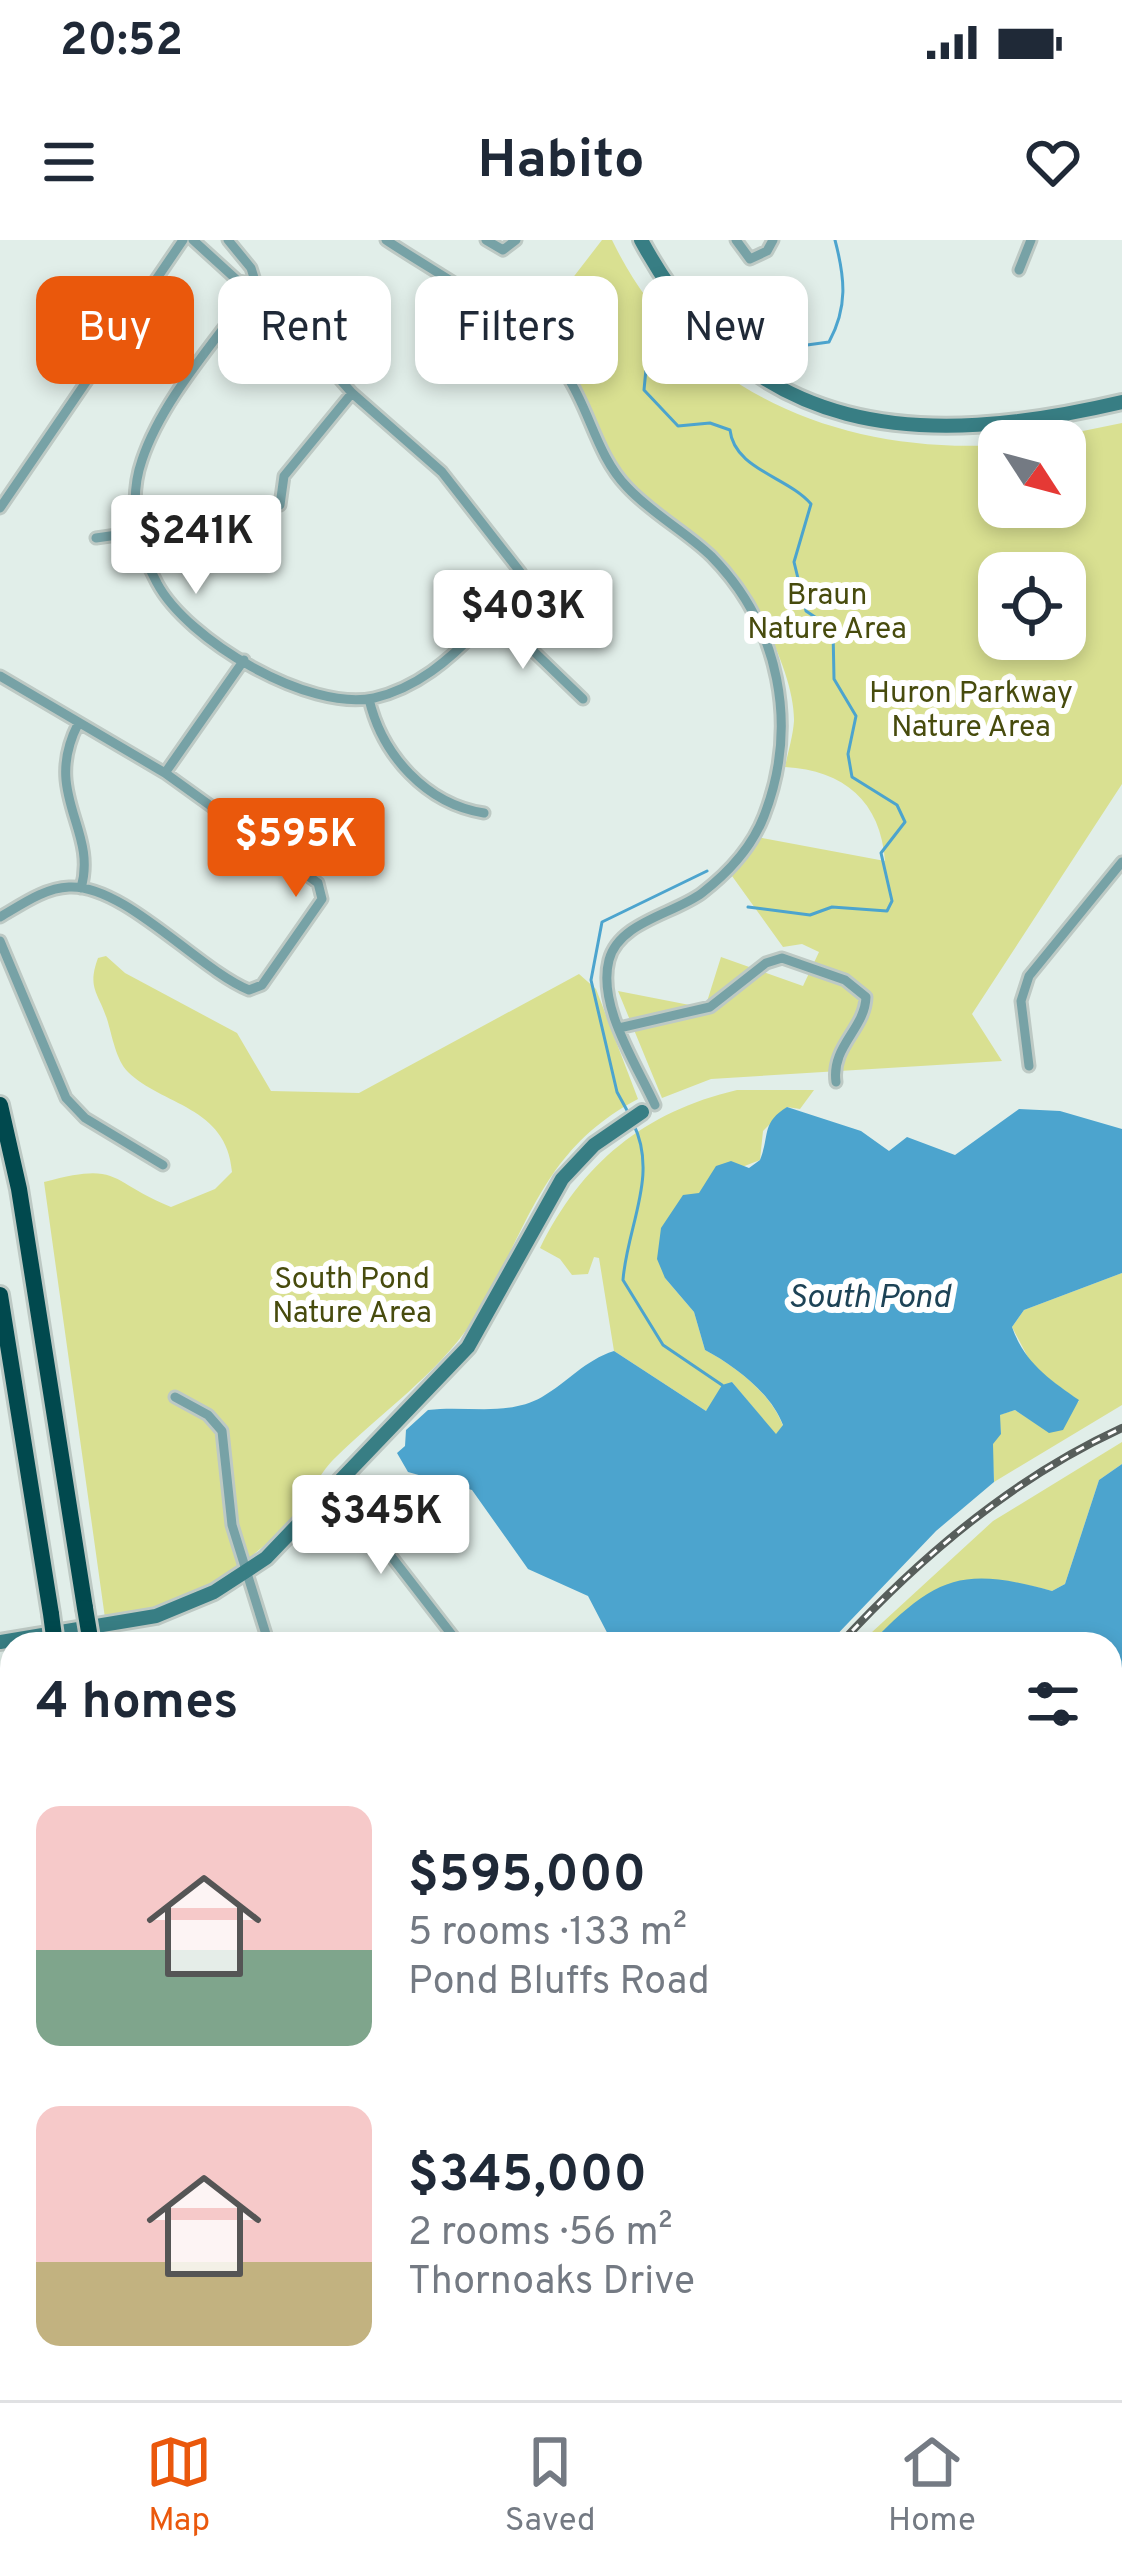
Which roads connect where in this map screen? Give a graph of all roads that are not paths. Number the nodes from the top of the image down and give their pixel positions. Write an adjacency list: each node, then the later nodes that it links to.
1 (183, 240): 20 (street)
2 (193, 240): 11 (street)
3 (386, 240): 35 (street)
4 (486, 240): 5 (street)
5 (516, 240)
6 (641, 240): 18 (main road)
7 (736, 240): 8 (street)
8 (773, 240)
9 (1031, 240): 12 (street)
10 (232, 245): 11 (street); 14 (street)
11 (222, 267): 13 (street)
12 (1019, 270)
13 (232, 276)
14 (251, 276)
15 (218, 340): 21 (street)
16 (344, 384): 17 (street)
17 (352, 393): 19 (street); 23 (street)
18 (1122, 401)
19 (280, 505)
20 (0, 508)
21 (138, 532): 22 (street); 24 (street)
22 (96, 538)
23 (495, 614): 26 (street); 27 (street)
24 (244, 660): 26 (street); 29 (street)
25 (0, 676): 28 (street)
26 (369, 699): 30 (street)
27 (583, 699)
28 (78, 724): 29 (street); 32 (street)
29 (165, 773): 32 (street)
30 (484, 813)
31 (1122, 862): 36 (street)
32 (81, 888): 33 (street)
33 (0, 917)
34 (0, 941): 40 (street)
35 (619, 1028): 37 (street); 39 (street)
36 (1029, 1066)
37 (836, 1082)
38 (0, 1106): 47 (highway, bridge)
39 (648, 1108): 43 (main road)
40 (163, 1165)
41 (0, 1295): 45 (highway, bridge)
42 (175, 1397): 44 (street)
43 (325, 1492): 44 (main road); 49 (street)
44 (248, 1571): 46 (main road); 48 (street)
45 (54, 1632)
46 (60, 1632)
47 (89, 1632)
48 (266, 1632)
49 (450, 1632)

